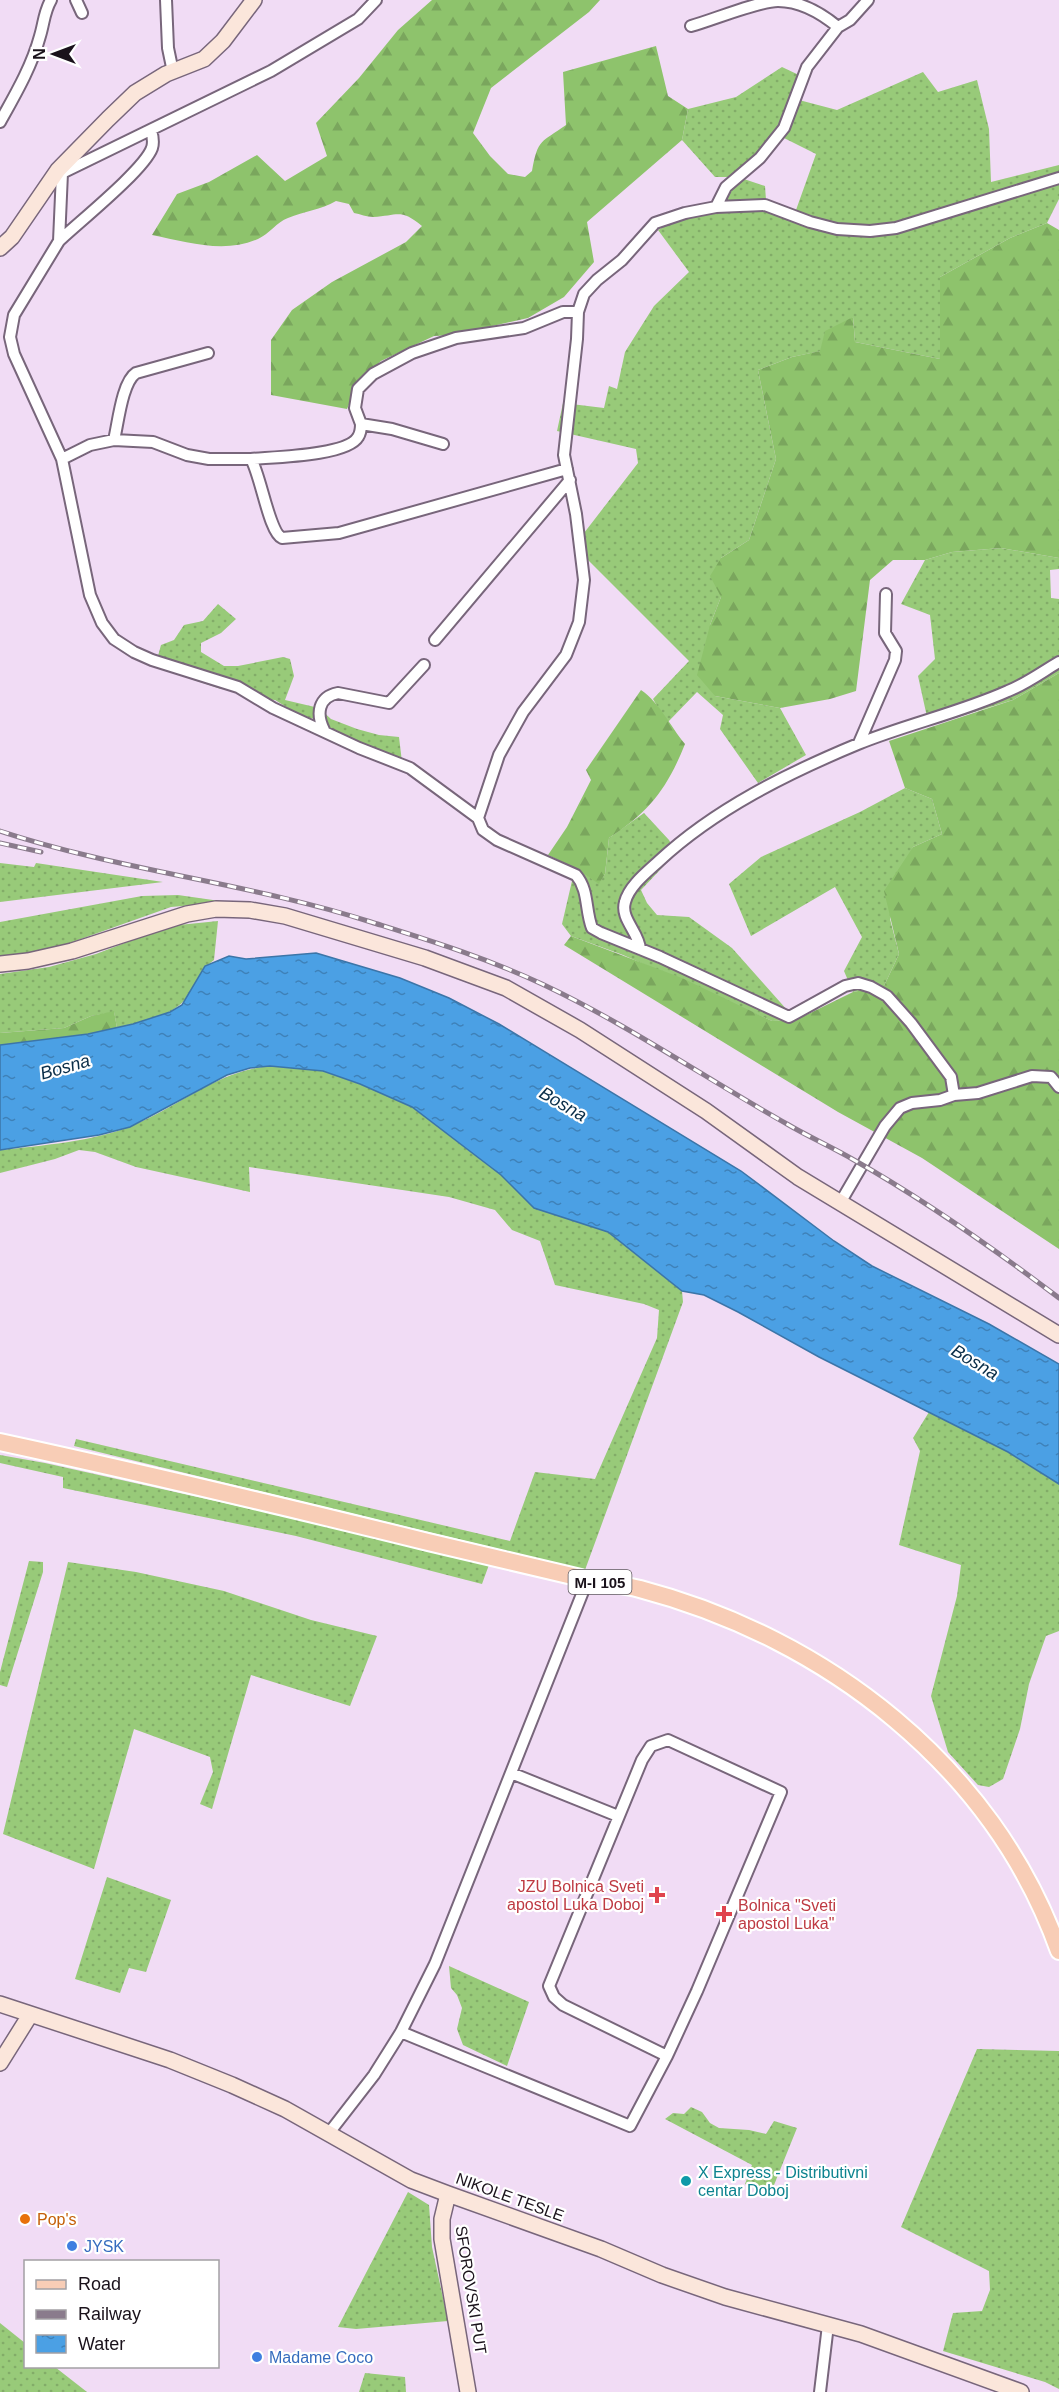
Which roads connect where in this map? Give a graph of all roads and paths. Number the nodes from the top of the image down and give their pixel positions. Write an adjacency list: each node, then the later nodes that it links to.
1 (51, 0): 11 (street)
2 (76, 0): 7 (street)
3 (166, 0): 10 (street)
4 (254, 0): 10 (street)
5 (376, 0): 12 (street)
6 (868, 0): 9 (street)
7 (82, 14)
8 (691, 26): 9 (street)
9 (838, 27): 15 (street)
10 (173, 72): 13 (street)
11 (0, 122)
12 (151, 130): 13 (street); 16 (street)
13 (60, 172): 16 (street); 17 (street)
14 (1059, 178): 15 (street)
15 (716, 207): 18 (street)
16 (59, 241): 23 (street)
17 (0, 248)
18 (578, 312): 20 (street); 25 (street)
19 (208, 353): 21 (street)
20 (362, 424): 22 (street); 24 (street)
21 (114, 440): 23 (street); 24 (street)
22 (443, 444)
23 (62, 459): 30 (street)
24 (251, 459): 25 (street)
25 (569, 475): 27 (street); 32 (street)
26 (886, 594): 31 (street)
27 (435, 640)
28 (1059, 662): 31 (street)
29 (424, 664): 30 (street)
30 (324, 730): 32 (street)
31 (859, 743): 33 (street)
32 (478, 818): 33 (street)
33 (640, 948): 36 (street)
34 (0, 964): 37 (street)
35 (1059, 1087): 36 (street)
36 (954, 1095): 37 (street)
37 (840, 1203): 38 (street)
38 (1059, 1335)
39 (0, 1442): 40 (main road, M-I 105)
40 (588, 1580): 41 (street); 43 (main road, M-I 105)
41 (511, 1773): 42 (street); 46 (street)
42 (618, 1816): 47 (street); 47 (street)
43 (1059, 1951)
44 (0, 2004): 45 (street, NIKOLE TESLE)
45 (30, 2014): 48 (street); 49 (street, NIKOLE TESLE)
46 (401, 2032): 47 (street); 49 (street)
47 (667, 2056)
48 (0, 2062)
49 (329, 2133): 50 (street, NIKOLE TESLE)
50 (448, 2194): 51 (street, NIKOLE TESLE); 52 (street, SFOROVSKI PUT)
51 (828, 2325): 53 (street); 54 (street, NIKOLE TESLE)
52 (468, 2392)
53 (820, 2392)
54 (1021, 2392)

